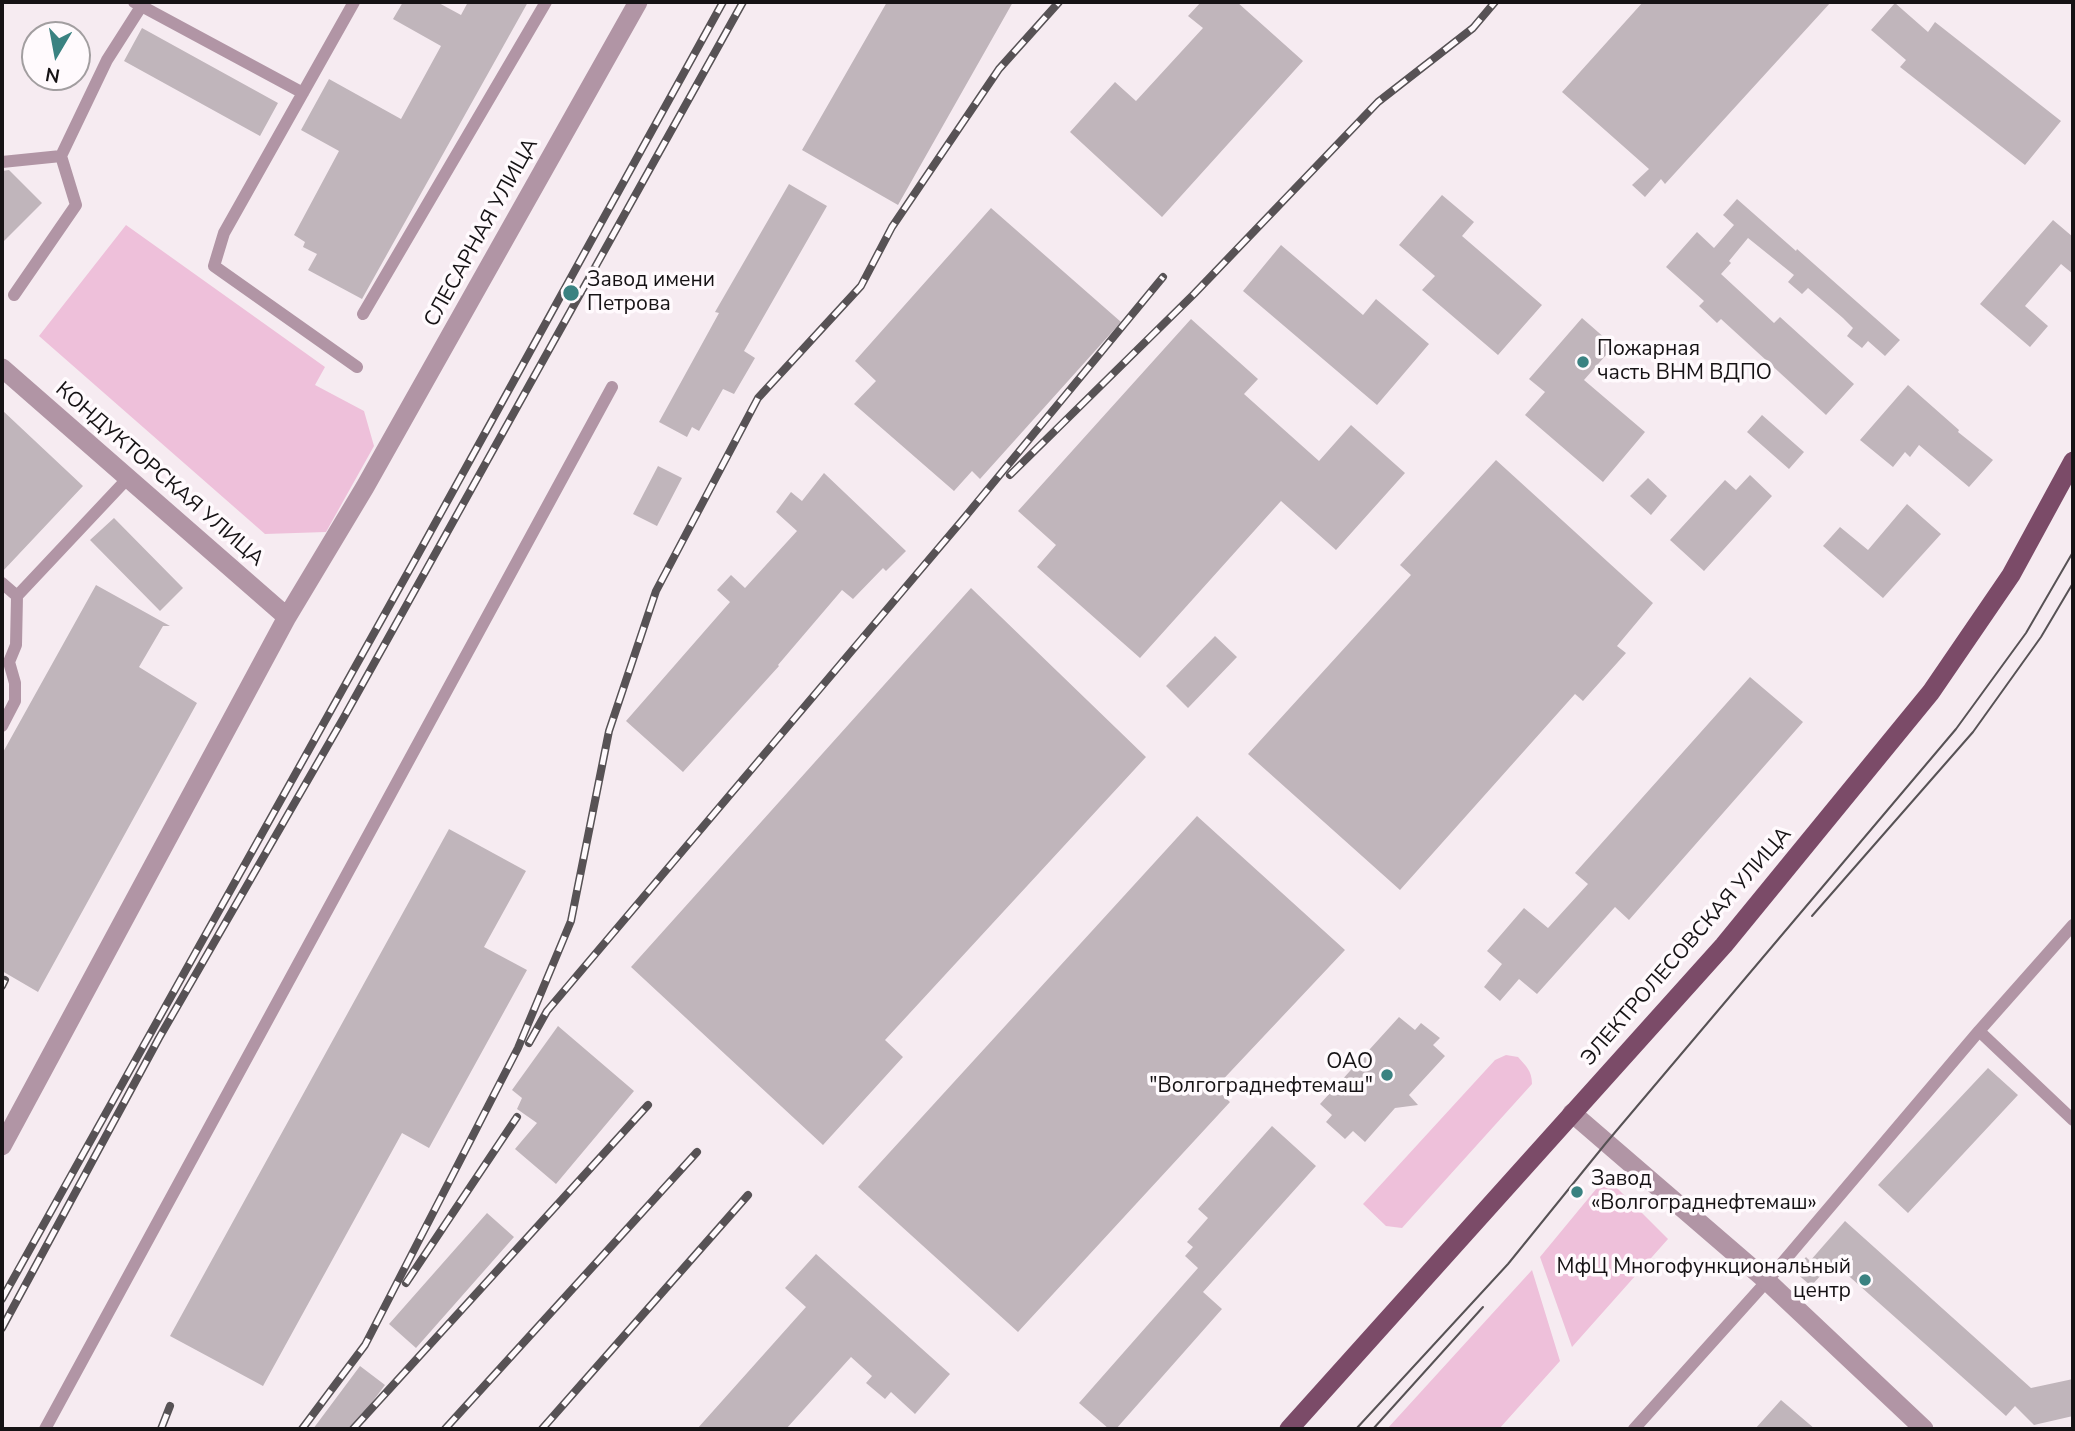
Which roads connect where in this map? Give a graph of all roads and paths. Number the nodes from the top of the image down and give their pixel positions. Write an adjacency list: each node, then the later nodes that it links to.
1 (354, 2): 5 (lane)
2 (546, 2): 9 (lane)
3 (638, 2): 17 (street, СЛЕСАРНАЯ УЛИЦА)
4 (140, 3): 5 (lane); 6 (lane)
5 (303, 93): 10 (lane)
6 (61, 156): 7 (lane); 8 (lane)
7 (2, 162)
8 (14, 295)
9 (363, 314)
10 (357, 367)
11 (2, 368): 14 (street, КОНДУКТОРСКАЯ УЛИЦА)
12 (612, 387): 25 (lane)
13 (2073, 461): 21 (main road, ЭЛЕКТРОЛЕСОВСКАЯ УЛИЦА)
14 (128, 478): 16 (lane); 17 (street, КОНДУКТОРСКАЯ УЛИЦА)
15 (2, 583): 16 (lane)
16 (18, 596): 18 (lane)
17 (287, 617): 23 (street, СЛЕСАРНАЯ УЛИЦА)
18 (2, 726)
19 (2073, 925): 20 (lane)
20 (1979, 1031): 22 (lane); 24 (lane)
21 (1572, 1114): 24 (street); 26 (main road, ЭЛЕКТРОЛЕСОВСКАЯ УЛИЦА)
22 (2073, 1120)
23 (2, 1146)
24 (1767, 1280): 27 (lane); 28 (street)
25 (45, 1429)
26 (1289, 1429)
27 (1634, 1429)
28 (1924, 1429)

